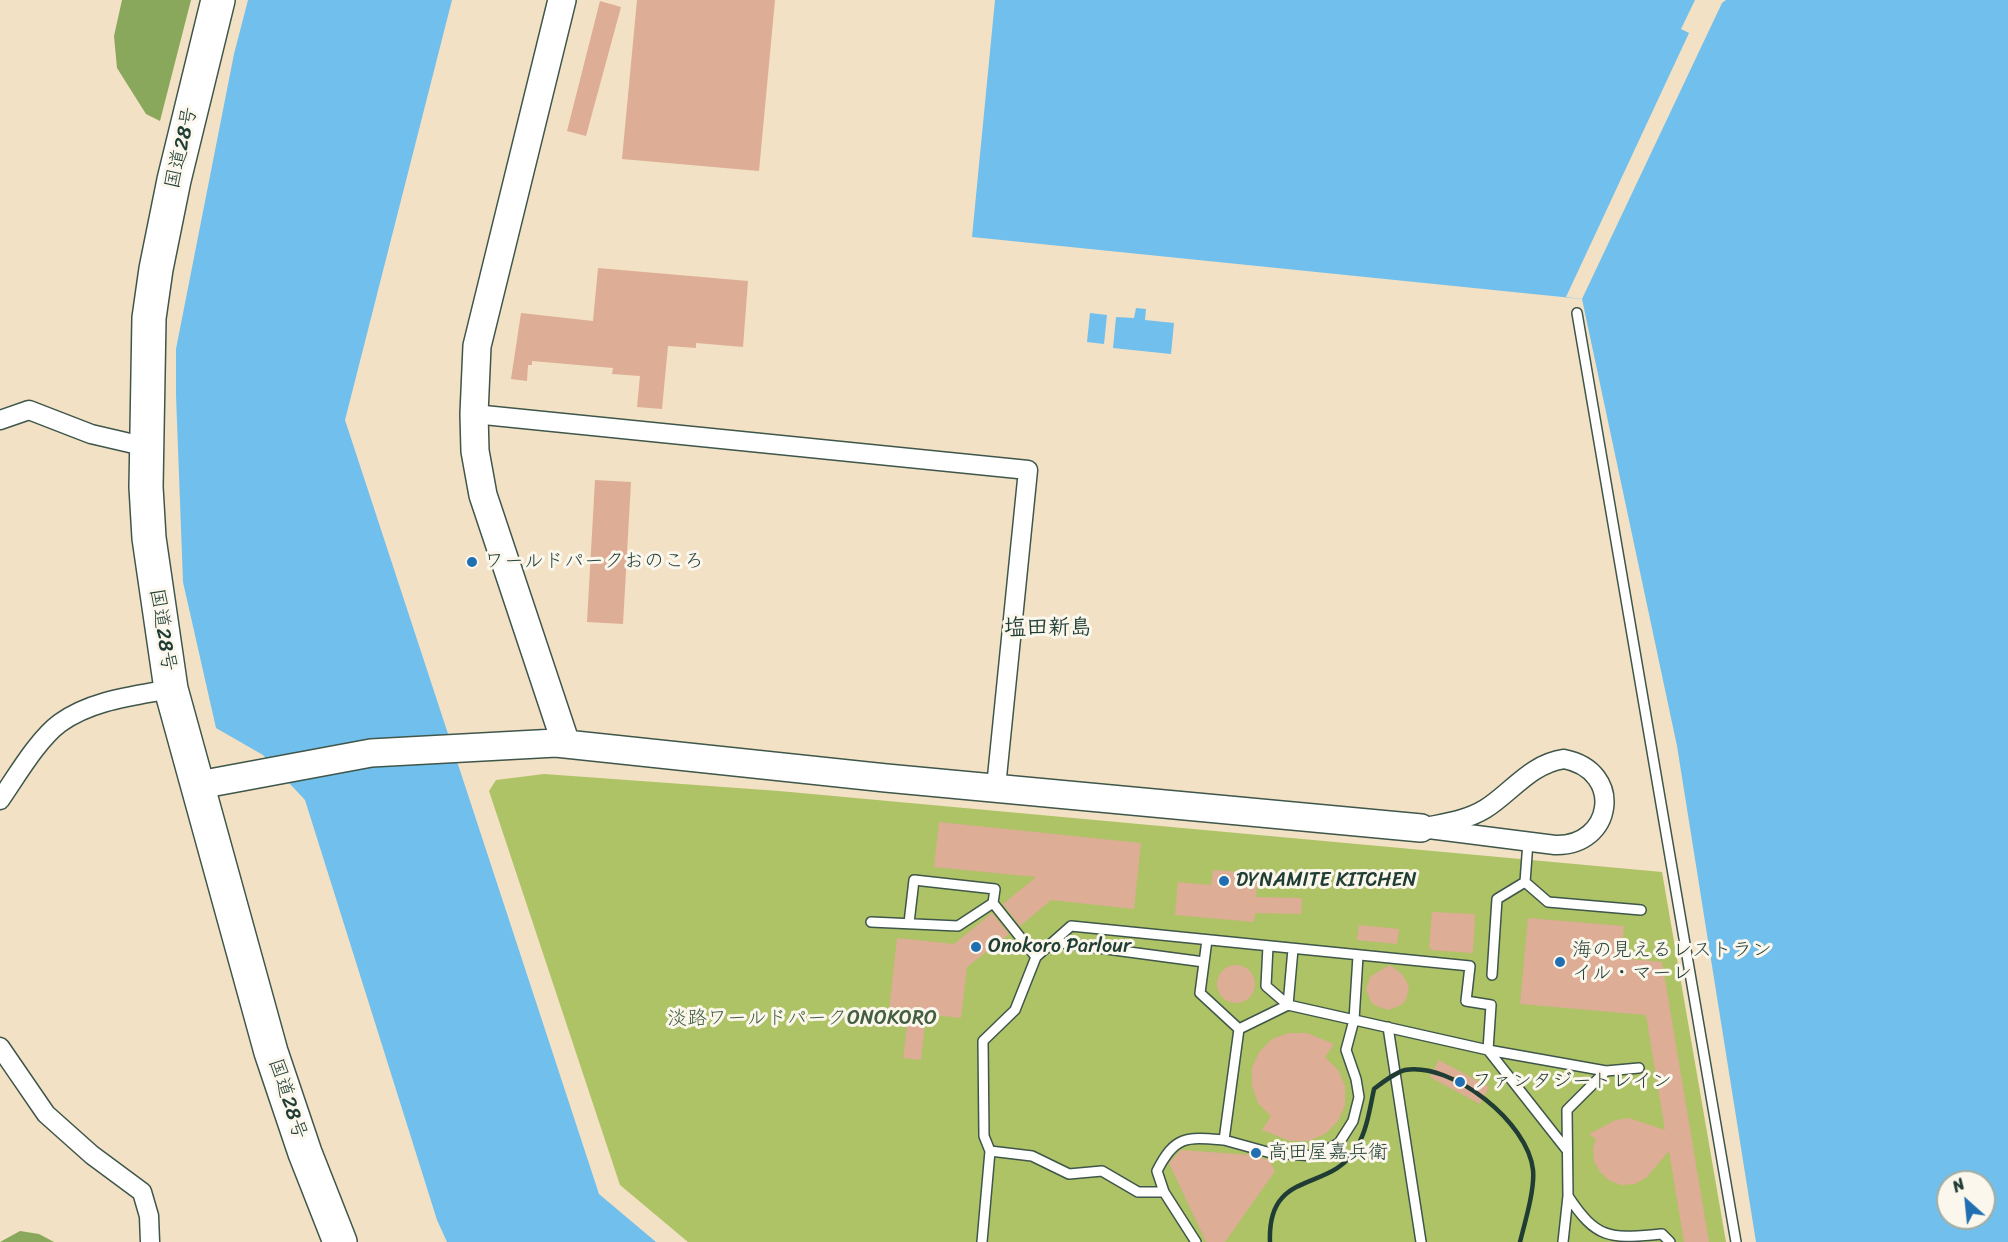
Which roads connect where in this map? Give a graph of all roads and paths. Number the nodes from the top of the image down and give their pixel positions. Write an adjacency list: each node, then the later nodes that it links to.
1 (218, 0): 6 (highway, 国道28号)
2 (562, 0): 4 (street)
3 (1577, 313): 47 (lane)
4 (474, 414): 8 (street); 10 (street)
5 (0, 420): 6 (street)
6 (147, 447): 7 (highway, 国道28号)
7 (171, 689): 9 (highway, 国道28号); 11 (street)
8 (566, 744): 9 (street); 10 (street)
9 (199, 785): 41 (highway, 国道28号)
10 (996, 787): 12 (street)
11 (0, 800)
12 (1421, 828): 13 (street); 13 (street)
13 (1527, 842): 14 (lane)
14 (1525, 882): 16 (lane); 26 (lane)
15 (993, 903): 18 (lane); 18 (lane); 24 (lane)
16 (1641, 910)
17 (871, 922): 18 (lane)
18 (909, 923)
19 (1207, 940): 20 (lane); 21 (lane); 25 (lane)
20 (1054, 942): 24 (lane); 25 (lane)
21 (1268, 946): 22 (lane); 27 (lane)
22 (1293, 949): 23 (lane); 27 (lane)
23 (1358, 956): 28 (lane); 32 (lane)
24 (1036, 957): 37 (lane)
25 (1204, 962): 30 (lane)
26 (1492, 975)
27 (1288, 1005): 28 (lane); 30 (lane)
28 (1354, 1020): 29 (lane); 35 (lane)
29 (1388, 1027): 32 (lane); 44 (lane)
30 (1239, 1029): 35 (lane)
31 (0, 1047): 40 (street)
32 (1488, 1050): 34 (lane); 36 (lane)
33 (1639, 1068): 34 (lane)
34 (1606, 1071): 36 (lane)
35 (1224, 1140): 38 (lane)
36 (1566, 1149): 39 (lane)
37 (990, 1151): 38 (lane); 42 (lane)
38 (1164, 1192): 43 (lane)
39 (1569, 1196): 45 (lane); 46 (lane)
40 (150, 1242)
41 (340, 1242)
42 (982, 1242)
43 (1196, 1242)
44 (1421, 1242)
45 (1563, 1242)
46 (1670, 1242)
47 (1736, 1242)

